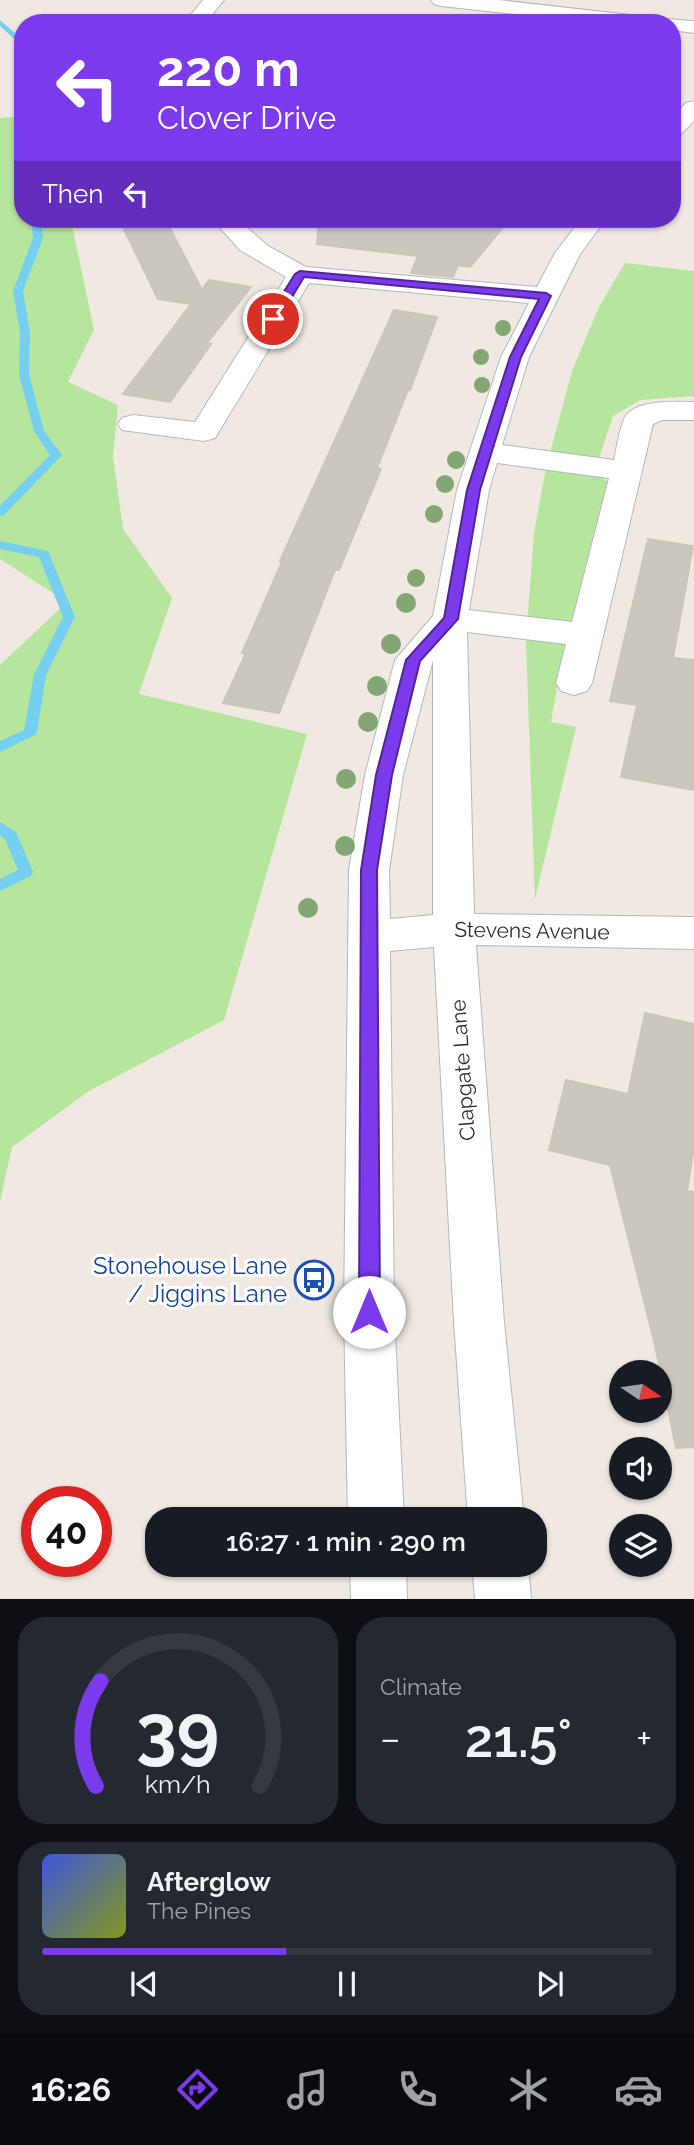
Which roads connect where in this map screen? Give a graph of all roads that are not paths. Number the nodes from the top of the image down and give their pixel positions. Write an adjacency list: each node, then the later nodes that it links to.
1 (214, 0): 3 (street)
2 (442, 0): 4 (street)
3 (202, 14)
4 (573, 14)
5 (694, 108): 6 (street)
6 (681, 121)
7 (231, 228): 9 (street)
8 (587, 228): 10 (street, Clapgate Lane)
9 (300, 274): 10 (street); 12 (street)
10 (546, 296): 13 (street, Clapgate Lane)
11 (694, 411): 14 (street)
12 (133, 425)
13 (485, 453): 14 (street); 15 (street, Clapgate Lane)
14 (626, 471): 16 (street)
15 (450, 619): 16 (street); 18 (street, Clapgate Lane); 20 (street)
16 (586, 635): 17 (street)
17 (574, 683)
18 (454, 929): 19 (street, Stevens Avenue); 20 (street, Stevens Avenue); 22 (street, Clapgate Lane)
19 (694, 933)
20 (370, 937): 21 (street)
21 (374, 1507)
22 (495, 1507)
23 (501, 1577): 24 (street)
24 (503, 1599)

